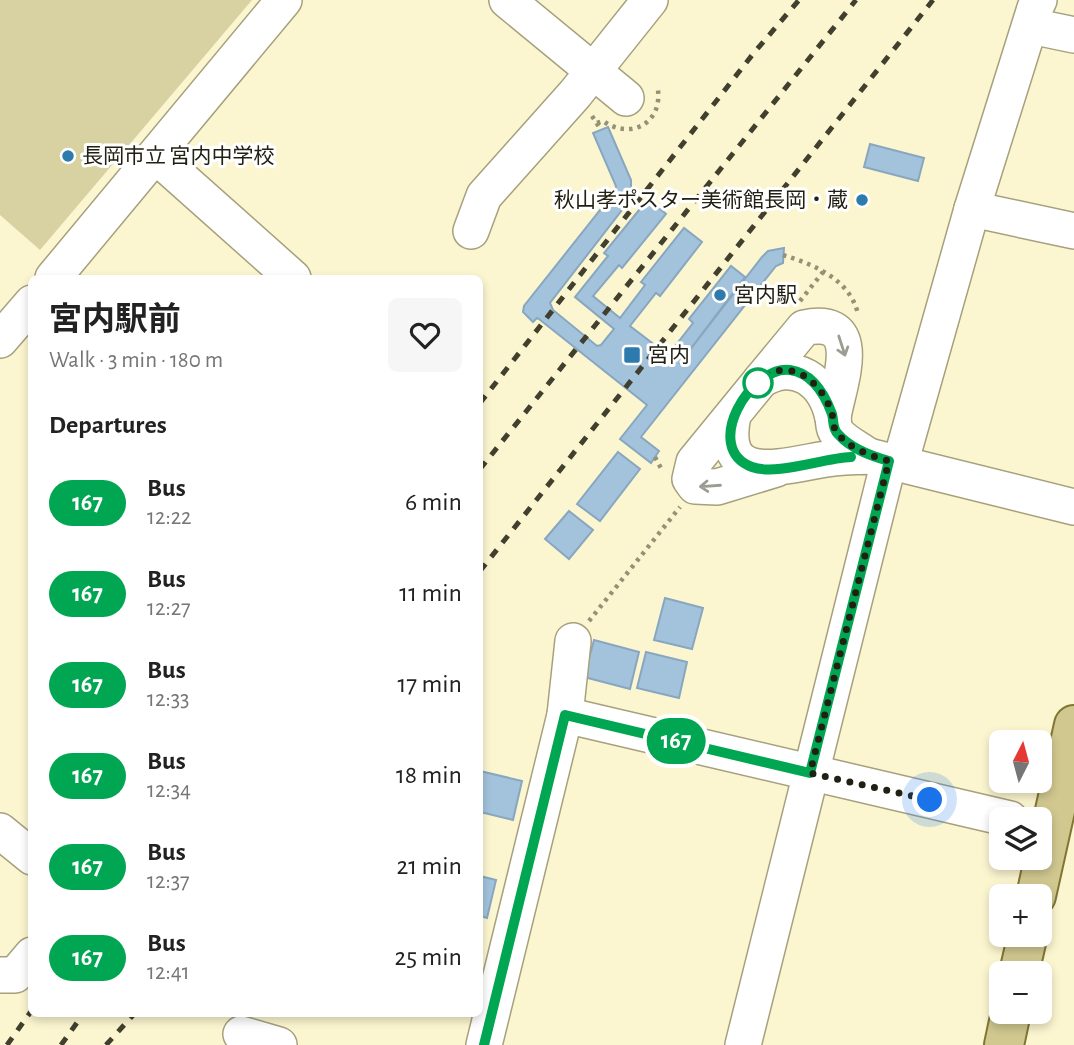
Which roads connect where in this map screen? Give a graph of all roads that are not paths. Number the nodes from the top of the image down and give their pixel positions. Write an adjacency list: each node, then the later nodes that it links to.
1 (284, 0): 8 (street)
2 (507, 0): 6 (street)
3 (650, 0): 6 (street)
4 (1035, 13): 5 (street); 9 (street)
5 (1074, 35)
6 (593, 69): 7 (street); 10 (street)
7 (626, 98)
8 (156, 156): 12 (street); 13 (street)
9 (972, 209): 11 (street); 19 (street)
10 (471, 231)
11 (1074, 231)
12 (55, 275)
13 (290, 275)
14 (28, 308): 15 (street)
15 (0, 340)
16 (761, 380): 17 (street); 18 (street); 18 (street, one-way to 18)
17 (733, 415): 20 (street); 20 (street, one-way to 17)
18 (833, 417): 19 (street)
19 (886, 460): 20 (street); 21 (street); 25 (street)
20 (776, 469)
21 (1074, 507)
22 (573, 641): 23 (street)
23 (565, 715): 25 (street); 36 (street)
24 (1074, 725): 27 (main road)
25 (810, 773): 26 (street); 37 (street)
26 (989, 814)
27 (1055, 828): 30 (main road)
28 (0, 831): 29 (street)
29 (28, 854)
30 (1039, 884)
31 (28, 960): 32 (street)
32 (0, 975)
33 (1008, 1024): 38 (main road)
34 (241, 1034): 35 (street)
35 (279, 1045)
36 (484, 1045)
37 (743, 1045)
38 (1004, 1045)

